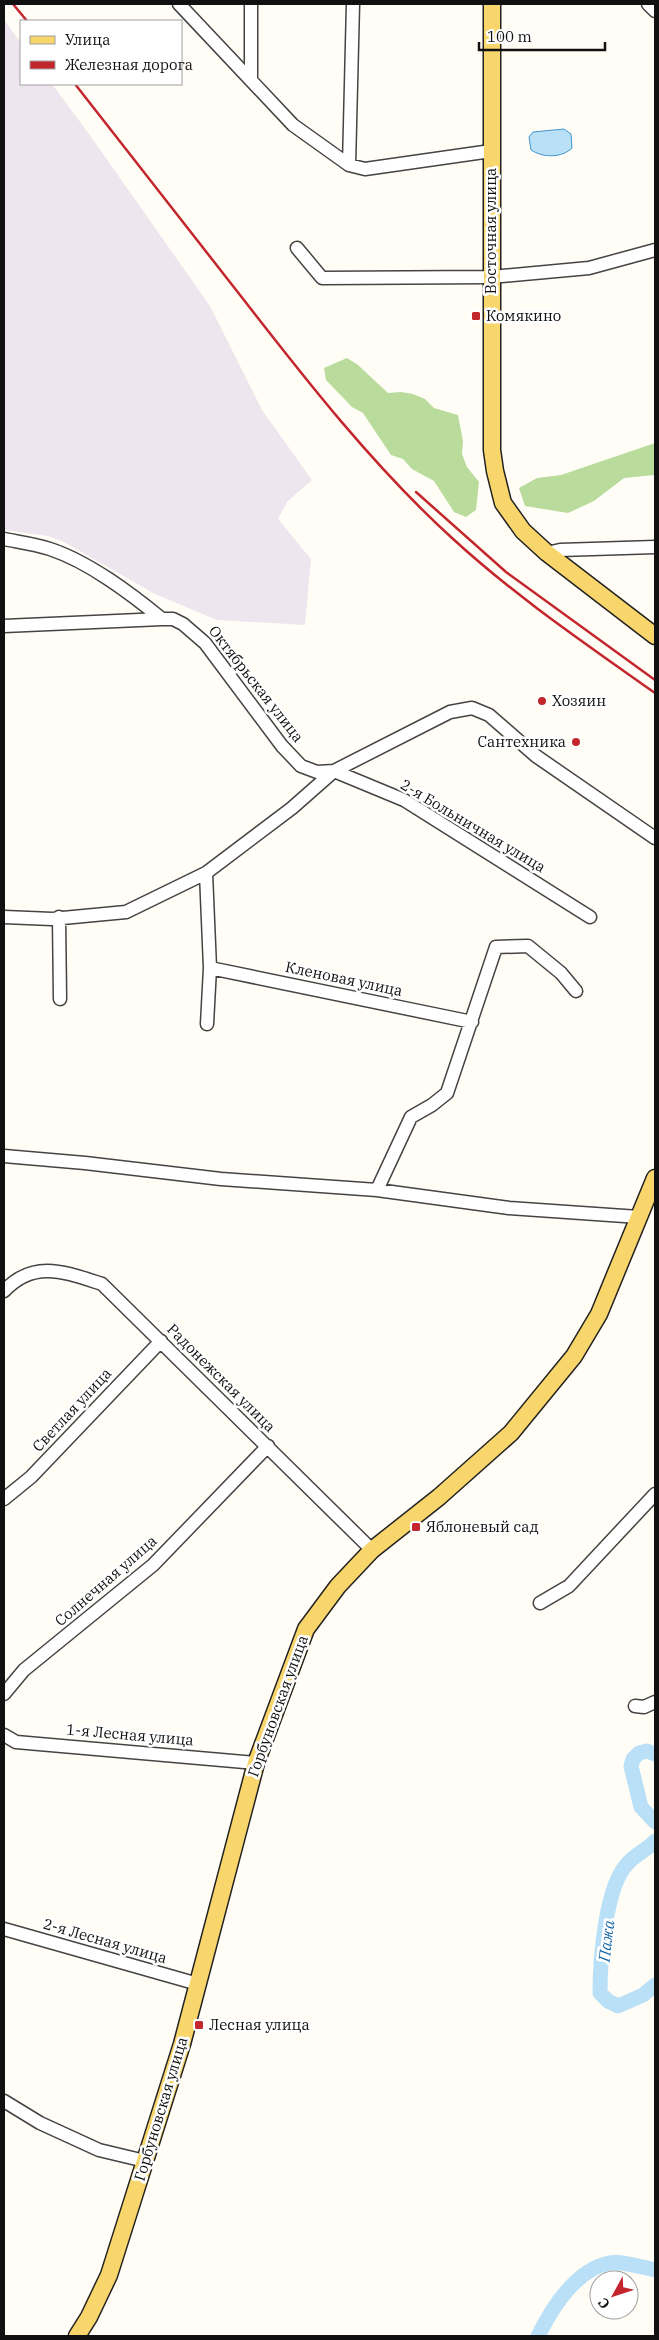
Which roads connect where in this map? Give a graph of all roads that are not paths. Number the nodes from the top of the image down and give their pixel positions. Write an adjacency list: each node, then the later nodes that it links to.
1 (179, 4): 7 (street)
2 (251, 4): 7 (street)
3 (353, 4): 9 (street)
4 (492, 4): 8 (main road, Восточная улица)
5 (648, 4): 6 (street)
6 (655, 11)
7 (251, 80): 9 (street)
8 (491, 151): 9 (street); 12 (main road, Восточная улица)
9 (349, 165)
10 (297, 248): 12 (street)
11 (655, 250): 12 (street)
12 (491, 277): 15 (main road, Восточная улица)
13 (4, 539): 16 (street)
14 (655, 547): 15 (street)
15 (547, 554): 18 (main road)
16 (162, 619): 17 (street, Октябрьская улица); 19 (street, Октябрьская улица)
17 (4, 626)
18 (655, 636)
19 (334, 771): 20 (street); 21 (street); 23 (street, 2-я Больничная улица)
20 (655, 838)
21 (206, 873): 24 (street); 25 (street)
22 (4, 917): 24 (street)
23 (590, 917)
24 (59, 918): 27 (street)
25 (210, 968): 28 (street, Кленовая улица); 29 (street)
26 (576, 991): 28 (street)
27 (60, 999)
28 (472, 1022): 32 (street)
29 (207, 1024)
30 (4, 1156): 32 (street)
31 (655, 1178): 33 (main road, Горбуновская улица)
32 (377, 1190): 33 (street)
33 (639, 1217): 39 (main road, Горбуновская улица)
34 (4, 1291): 35 (street, Радонежская улица)
35 (161, 1341): 36 (street, Радонежская улица); 38 (street, Светлая улица)
36 (268, 1446): 39 (street, Радонежская улица); 41 (street, Солнечная улица)
37 (655, 1494): 40 (street)
38 (4, 1500)
39 (372, 1550): 45 (main road, Горбуновская улица)
40 (540, 1603)
41 (4, 1694)
42 (655, 1702): 43 (street)
43 (635, 1706)
44 (4, 1735): 45 (street, 1-я Лесная улица)
45 (256, 1763): 47 (main road, Горбуновская улица)
46 (4, 1929): 47 (street, 2-я Лесная улица)
47 (198, 1984): 49 (main road, Горбуновская улица)
48 (4, 2101): 49 (street)
49 (145, 2161): 50 (main road, Горбуновская улица)
50 (77, 2336)

